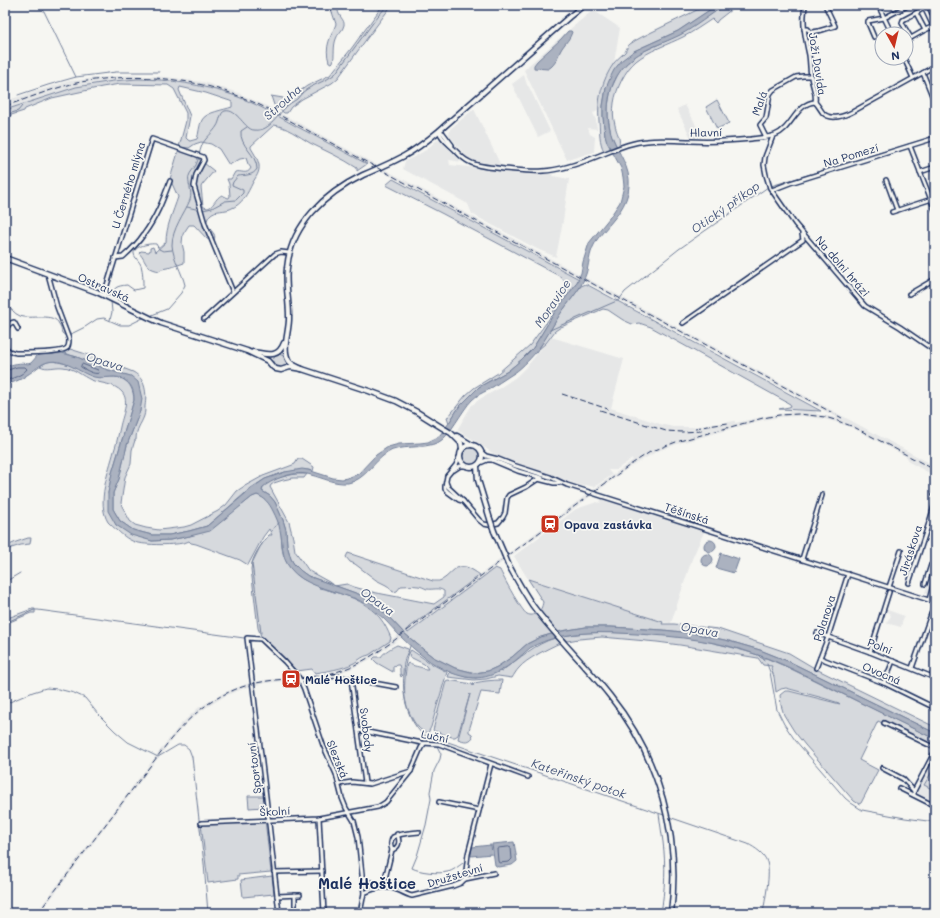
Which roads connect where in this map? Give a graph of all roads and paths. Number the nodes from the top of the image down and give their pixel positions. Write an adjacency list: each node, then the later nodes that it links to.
1 (584, 5): 22 (main road)
2 (805, 5): 11 (street, Joži Davida)
3 (825, 5): 11 (street, Joži Davida)
4 (878, 5): 8 (street)
5 (909, 5): 8 (street)
6 (923, 6): 7 (street); 10 (street)
7 (916, 13): 12 (street); 12 (street)
8 (884, 18): 9 (street); 14 (street)
9 (888, 26)
10 (932, 27): 12 (street); 13 (street)
11 (804, 29): 18 (street, Joži Davida)
12 (925, 30)
13 (935, 32)
14 (874, 37)
15 (908, 66): 19 (street)
16 (935, 66): 17 (street)
17 (923, 72): 19 (street); 21 (street)
18 (811, 76): 20 (street, Joži Davida); 24 (street, Malá)
19 (914, 78): 20 (street)
20 (815, 102): 23 (street, Hlavní)
21 (935, 103)
22 (441, 134): 24 (street, Hlavní); 38 (main road)
23 (773, 136): 24 (street, Hlavní); 31 (street)
24 (766, 137)
25 (935, 138): 26 (street, Na Pomezí)
26 (910, 146): 28 (street); 31 (street, Na Pomezí)
27 (935, 167): 28 (street)
28 (920, 172): 33 (street)
29 (886, 180): 34 (street)
30 (170, 181): 40 (street)
31 (770, 188): 37 (street, Na dolni hrázi)
32 (935, 198): 33 (street)
33 (931, 200): 34 (street); 35 (street)
34 (897, 210): 36 (street)
35 (935, 210)
36 (892, 212)
37 (801, 232): 48 (street); 52 (street, Na dolni hrázi)
38 (289, 254): 44 (street); 50 (main road)
39 (5, 258): 41 (main road, Ostravská)
40 (115, 258): 44 (street, U Černého mlýna); 46 (street, U Černého mlýna)
41 (48, 274): 46 (main road, Ostravská); 49 (street)
42 (934, 279): 43 (street); 45 (street)
43 (935, 283)
44 (233, 292): 47 (street)
45 (909, 294)
46 (104, 295): 53 (main road, Ostravská)
47 (204, 319)
48 (683, 323)
49 (18, 329)
50 (288, 333): 55 (main road); 56 (main road)
51 (935, 343): 52 (street)
52 (930, 347): 54 (street, Na dolni hrázi)
53 (247, 351): 55 (main road); 57 (main road)
54 (935, 351)
55 (276, 353): 56 (main road); 57 (main road)
56 (288, 358): 58 (main road); 59 (main road)
57 (271, 364): 58 (main road)
58 (285, 368): 59 (main road)
59 (302, 369): 60 (main road, Těšínská)
60 (451, 433): 61 (main road, Těšínská); 62 (main road)
61 (472, 445): 62 (main road); 63 (main road, Těšínská)
62 (462, 449): 64 (main road)
63 (482, 453): 66 (main road); 69 (street, Těšínská)
64 (459, 456): 67 (main road); 68 (street)
65 (500, 464): 66 (street, Těšínská); 69 (street, Těšínská); 72 (street)
66 (478, 465): 67 (main road, Těšínská); 70 (main road)
67 (467, 467): 68 (street); 70 (main road)
68 (452, 470): 72 (street)
69 (534, 474): 71 (street, Těšínská); 72 (street); 73 (street, Těšínská)
70 (478, 480): 143 (main road, bridge)
71 (559, 483): 72 (street); 73 (street, Těšínská)
72 (530, 484)
73 (567, 485): 79 (street, Těšínská)
74 (822, 495): 79 (street)
75 (935, 503): 76 (street, Jiráskova)
76 (929, 523): 77 (street, Jiráskova); 83 (street, Jiráskova)
77 (935, 525)
78 (901, 551): 85 (street)
79 (802, 559): 81 (street, Těšínská)
80 (935, 563): 84 (street)
81 (848, 574): 85 (street, Těšínská); 91 (street, Polanova)
82 (935, 578): 87 (street)
83 (909, 583)
84 (925, 584)
85 (889, 587): 87 (street, Těšínská)
86 (888, 592): 93 (street)
87 (929, 600): 88 (street, Těšínská)
88 (935, 602)
89 (934, 606): 97 (street)
90 (817, 633): 91 (street, Polní)
91 (828, 636): 93 (street, Polní); 94 (street, Polanova)
92 (248, 638): 100 (street, Slezská); 123 (street, Sportovní)
93 (870, 652): 95 (street, Polní)
94 (820, 658): 96 (street, Polanova); 101 (street, Ovocná)
95 (893, 661): 97 (street, Polní); 101 (street)
96 (816, 668)
97 (912, 668): 98 (street, Polní)
98 (935, 678)
99 (352, 679): 100 (street); 102 (street); 105 (street, Svobody)
100 (300, 681): 114 (street, Slezská)
101 (884, 683): 103 (street, Ovocná)
102 (396, 687)
103 (935, 708)
104 (884, 723): 107 (street)
105 (358, 730): 106 (street, Luční); 113 (street, Svobody)
106 (424, 744): 109 (street, Luční); 111 (street, Školní)
107 (935, 748)
108 (935, 751): 116 (street)
109 (491, 764): 112 (street, Luční); 120 (street)
110 (882, 768): 116 (street)
111 (411, 771): 113 (street); 121 (street, Školní)
112 (528, 777)
113 (365, 783): 114 (street)
114 (339, 784): 121 (street, Slezská)
115 (899, 788): 117 (street)
116 (914, 791): 117 (street)
117 (914, 795): 119 (street)
118 (438, 802): 120 (street)
119 (935, 806)
120 (479, 810): 131 (street)
121 (349, 813): 122 (street, Školní); 132 (street, Slezská)
122 (319, 818): 123 (street, Školní); 128 (street)
123 (269, 820): 124 (street, Školní); 129 (street, Sportovní)
124 (201, 823)
125 (419, 832): 126 (street)
126 (398, 834): 127 (street); 127 (street)
127 (392, 850): 133 (street)
128 (322, 871): 129 (street); 141 (street)
129 (274, 872): 138 (street, Sportovní)
130 (494, 873): 131 (street, Družstevní)
131 (465, 879): 133 (street, Družstevní)
132 (364, 882): 134 (street); 135 (street, Slezská)
133 (383, 887): 134 (street, Družstevní)
134 (376, 888): 135 (street, Družstevní)
135 (364, 893): 142 (street, Slezská)
136 (295, 895): 137 (street); 138 (street); 139 (street)
137 (300, 895)
138 (277, 896): 140 (street, Sportovní)
139 (295, 905)
140 (279, 913)
141 (324, 913)
142 (361, 913)
143 (671, 913)

